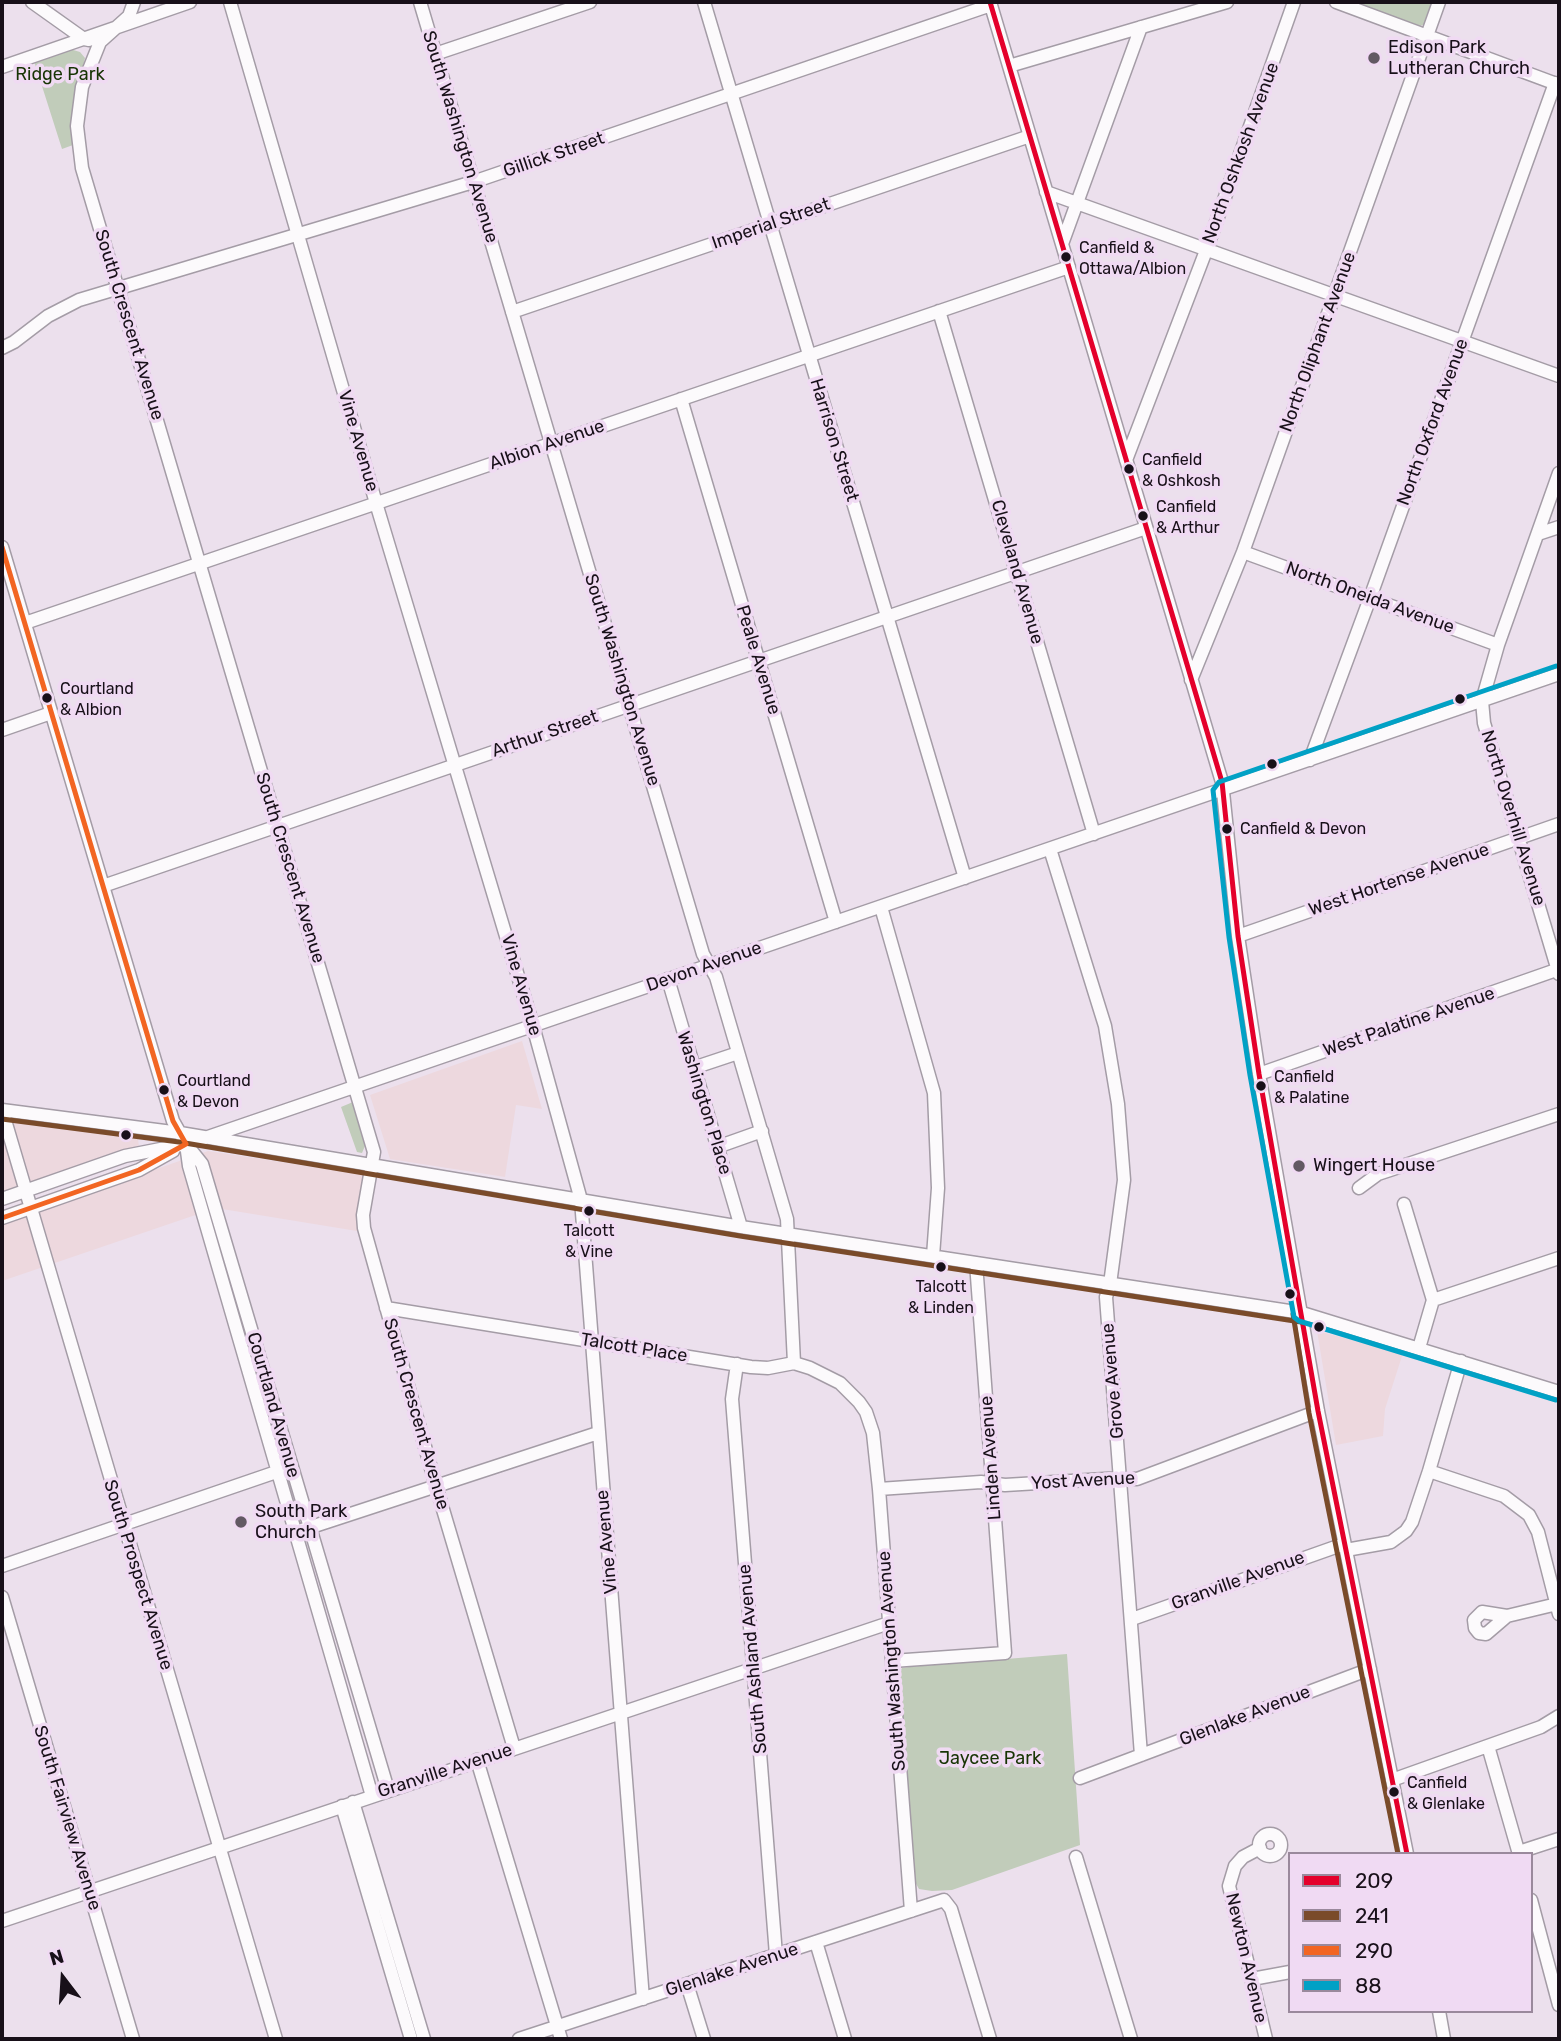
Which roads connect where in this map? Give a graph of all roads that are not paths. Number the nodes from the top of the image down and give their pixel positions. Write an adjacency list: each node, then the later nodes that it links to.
1 (32, 2): 16 (street)
2 (134, 2): 13 (street, South Crescent Avenue)
3 (190, 2): 13 (street)
4 (230, 2): 28 (street, Vine Avenue)
5 (420, 2): 18 (street, South Washington Avenue)
6 (590, 2): 18 (street)
7 (704, 2): 22 (street, Harrison Street)
8 (1227, 2): 14 (street)
9 (1294, 2): 30 (street, North Oshkosh Avenue)
10 (1336, 2): 15 (street)
11 (1439, 2): 15 (street, North Oliphant Avenue)
12 (990, 4): 19 (street); 22 (street, Gillick Street)
13 (121, 25): 16 (street); 17 (street, South Crescent Avenue)
14 (1141, 27): 19 (street); 26 (street)
15 (1426, 36): 21 (street); 33 (street, North Oliphant Avenue)
16 (84, 39): 17 (street); 20 (street)
17 (100, 42): 32 (street, South Crescent Avenue)
18 (435, 54): 24 (street, South Washington Avenue)
19 (1009, 66): 23 (street)
20 (2, 67)
21 (1557, 84): 36 (street, North Oxford Avenue)
22 (731, 94): 24 (street, Gillick Street); 27 (street, Harrison Street)
23 (1030, 136): 25 (street); 27 (street, Imperial Street)
24 (473, 182): 28 (street, Gillick Street); 35 (street, South Washington Avenue)
25 (1046, 192): 26 (street); 29 (street)
26 (1078, 201): 29 (street); 30 (street)
27 (770, 224): 35 (street, Imperial Street); 38 (street, Harrison Street)
28 (298, 234): 32 (street, Gillick Street); 44 (street, Vine Avenue)
29 (1062, 244): 31 (street)
30 (1207, 248): 33 (street); 42 (street, North Oshkosh Avenue)
31 (1069, 267): 34 (street, Albion Avenue); 42 (street)
32 (118, 288): 37 (street, Gillick Street); 50 (street, South Crescent Avenue)
33 (1335, 294): 36 (street); 49 (street, North Oliphant Avenue)
34 (939, 311): 38 (street, Albion Avenue); 51 (street, Cleveland Avenue)
35 (512, 312): 41 (street, South Washington Avenue)
36 (1462, 341): 39 (street); 52 (street, North Oxford Avenue)
37 (2, 348)
38 (809, 355): 40 (street, Albion Avenue); 53 (street, Harrison Street)
39 (1559, 376)
40 (681, 399): 41 (street, Albion Avenue); 56 (street, Peale Avenue)
41 (551, 443): 44 (street, Albion Avenue); 60 (street, South Washington Avenue)
42 (1126, 460): 46 (street)
43 (1559, 473): 47 (street)
44 (376, 503): 50 (street, Albion Avenue); 64 (street, Vine Avenue)
45 (1559, 527): 47 (street)
46 (1146, 528): 51 (street, Arthur Street); 58 (street)
47 (1538, 534): 55 (street)
48 (2, 547): 54 (street, Courtland Avenue)
49 (1243, 552): 52 (street, North Oneida Avenue); 58 (street, North Oliphant Avenue)
50 (200, 563): 54 (street, Albion Avenue); 67 (street, South Crescent Avenue)
51 (1017, 573): 53 (street, Arthur Street); 68 (street, Cleveland Avenue)
52 (1370, 598): 55 (street, North Oneida Avenue); 63 (street, North Oxford Avenue)
53 (887, 617): 56 (street, Arthur Street); 71 (street, Harrison Street)
54 (25, 623): 61 (street, Courtland Avenue)
55 (1498, 645): 59 (street)
56 (759, 661): 60 (street, Arthur Street); 74 (street, Peale Avenue)
57 (1559, 674): 59 (street, Devon Avenue)
58 (1191, 680): 65 (street)
59 (1482, 701): 63 (street, Devon Avenue); 69 (street, North Overhill Avenue)
60 (629, 706): 64 (street, Arthur Street); 76 (street, South Washington Avenue)
61 (51, 713): 62 (street); 72 (street, Courtland Avenue)
62 (2, 730)
63 (1310, 760): 65 (street, Devon Avenue)
64 (455, 765): 67 (street, Arthur Street); 79 (street, Vine Avenue)
65 (1222, 790): 68 (street, Devon Avenue); 75 (street)
66 (1559, 824): 69 (street, West Hortense Avenue)
67 (278, 826): 72 (street, Arthur Street); 83 (street, South Crescent Avenue)
68 (1094, 834): 70 (street, Devon Avenue)
69 (1519, 838): 75 (street, West Hortense Avenue); 77 (street, North Overhill Avenue)
70 (1050, 849): 71 (street, Devon Avenue); 103 (street, Grove Avenue)
71 (965, 878): 73 (street, Devon Avenue)
72 (103, 886): 87 (street, Courtland Avenue)
73 (881, 907): 74 (street, Devon Avenue); 100 (street)
74 (836, 922): 76 (street, Devon Avenue)
75 (1238, 936): 82 (street)
76 (710, 965): 78 (street, Devon Avenue); 80 (street, South Washington Avenue)
77 (1559, 971): 82 (street, West Palatine Avenue)
78 (668, 979): 79 (street, Devon Avenue); 81 (street, Washington Place)
79 (533, 1026): 83 (street, Devon Avenue); 94 (street, Vine Avenue)
80 (738, 1053): 81 (street); 86 (street, South Washington Avenue)
81 (693, 1068): 89 (street, Washington Place)
82 (1259, 1074): 106 (street)
83 (355, 1086): 88 (street, Devon Avenue); 90 (street, South Crescent Avenue)
84 (2, 1110): 87 (street); 92 (street, South Prospect Avenue)
85 (1559, 1114): 91 (street)
86 (762, 1131): 89 (street); 99 (street, South Washington Avenue)
87 (183, 1138): 88 (street, Devon Avenue); 92 (street, Devon Avenue); 96 (street, Devon Avenue); 115 (street, Courtland Avenue); 116 (street, Courtland Avenue)
88 (205, 1138): 90 (street)
89 (717, 1147): 98 (street, Washington Place)
90 (371, 1166): 94 (street); 105 (street, South Crescent Avenue)
91 (1359, 1188)
92 (24, 1191): 93 (street, Devon Avenue); 96 (street, South Prospect Avenue)
93 (2, 1199)
94 (581, 1200): 98 (street); 107 (street, Vine Avenue)
95 (1404, 1205): 104 (street)
96 (29, 1208): 97 (street, Devon Avenue); 122 (street, South Prospect Avenue)
97 (2, 1217)
98 (741, 1227): 99 (street)
99 (787, 1233): 100 (street); 110 (street, South Washington Avenue)
100 (933, 1256): 102 (street)
101 (1559, 1258): 104 (street)
102 (976, 1263): 103 (street); 119 (street, Linden Avenue)
103 (1110, 1284): 106 (street); 118 (street, Grove Avenue)
104 (1433, 1300): 108 (street)
105 (386, 1308): 107 (street, Talcott Place); 120 (street, South Crescent Avenue)
106 (1302, 1313): 108 (street); 113 (street)
107 (591, 1340): 111 (street, Talcott Place); 114 (street, Vine Avenue)
108 (1419, 1348): 109 (street)
109 (1461, 1361): 112 (street); 117 (street, Granville Avenue)
110 (794, 1363): 111 (street, Talcott Place); 121 (street, South Washington Avenue)
111 (737, 1364): 133 (street, South Ashland Avenue)
112 (1559, 1392)
113 (1318, 1411): 118 (street, Yost Avenue); 125 (street)
114 (598, 1433): 120 (street); 135 (street, Vine Avenue)
115 (292, 1466): 116 (street); 123 (street, Courtland Avenue)
116 (278, 1471): 122 (street); 124 (street, Courtland Avenue)
117 (1429, 1471): 125 (street, Granville Avenue); 128 (street)
118 (1121, 1478): 119 (street, Yost Avenue); 130 (street, Grove Avenue)
119 (994, 1484): 121 (street, Yost Avenue); 132 (street, Linden Avenue)
120 (436, 1486): 123 (street); 138 (street, South Crescent Avenue)
121 (879, 1489): 131 (street, South Washington Avenue)
122 (123, 1524): 126 (street); 147 (street, South Prospect Avenue)
123 (310, 1528): 124 (street); 143 (street, Courtland Avenue)
124 (296, 1532): 144 (street, Courtland Avenue)
125 (1345, 1547): 130 (street, Granville Avenue); 134 (street)
126 (2, 1566)
127 (2, 1597): 153 (street, South Fairview Avenue)
128 (1558, 1609): 129 (street)
129 (1507, 1616)
130 (1132, 1619): 139 (street, Grove Avenue)
131 (889, 1623): 132 (street, South Washington Avenue); 133 (street, Granville Avenue)
132 (892, 1661): 155 (street, South Washington Avenue)
133 (753, 1669): 135 (street, Granville Avenue); 158 (street, South Ashland Avenue)
134 (1370, 1669): 139 (street, Glenlake Avenue); 142 (street)
135 (621, 1713): 138 (street, Granville Avenue); 163 (street, Vine Avenue)
136 (1559, 1716): 137 (street)
137 (1489, 1746): 142 (street); 150 (street)
138 (514, 1748): 140 (street, Granville Avenue)
139 (1141, 1755): 141 (street, Glenlake Avenue)
140 (477, 1760): 143 (street, Granville Avenue); 166 (street)
141 (1080, 1777)
142 (1392, 1780): 149 (street)
143 (388, 1790): 144 (street, Granville Avenue)
144 (372, 1796): 145 (street, Granville Avenue)
145 (347, 1804): 147 (street, Granville Avenue); 169 (street); 170 (street)
146 (1559, 1839): 151 (street)
147 (219, 1847): 153 (street, Granville Avenue); 168 (street, South Prospect Avenue)
148 (1259, 1848): 161 (street, Newton Avenue)
149 (1407, 1852)
150 (1519, 1852)
151 (1522, 1852)
152 (1076, 1857): 175 (street)
153 (89, 1891): 156 (street, Granville Avenue); 167 (street, South Fairview Avenue)
154 (1533, 1906): 159 (street)
155 (911, 1911): 157 (street, Glenlake Avenue); 174 (street, Glenlake Avenue)
156 (2, 1921)
157 (816, 1942): 158 (street, Glenlake Avenue); 173 (street)
158 (776, 1955): 162 (street, Glenlake Avenue)
159 (1554, 1970): 164 (street)
160 (1288, 1972): 161 (street)
161 (1252, 1979): 176 (street, Newton Avenue)
162 (687, 1984): 163 (street, Glenlake Avenue); 172 (street)
163 (643, 1998): 166 (street, Glenlake Avenue)
164 (1559, 2005)
165 (1439, 2013): 177 (street)
166 (559, 2033): 171 (street, Glenlake Avenue)
167 (133, 2039)
168 (276, 2039)
169 (411, 2039)
170 (424, 2039)
171 (519, 2039)
172 (704, 2039)
173 (845, 2039)
174 (990, 2039)
175 (1131, 2039)
176 (1266, 2039)
177 (1444, 2039)

